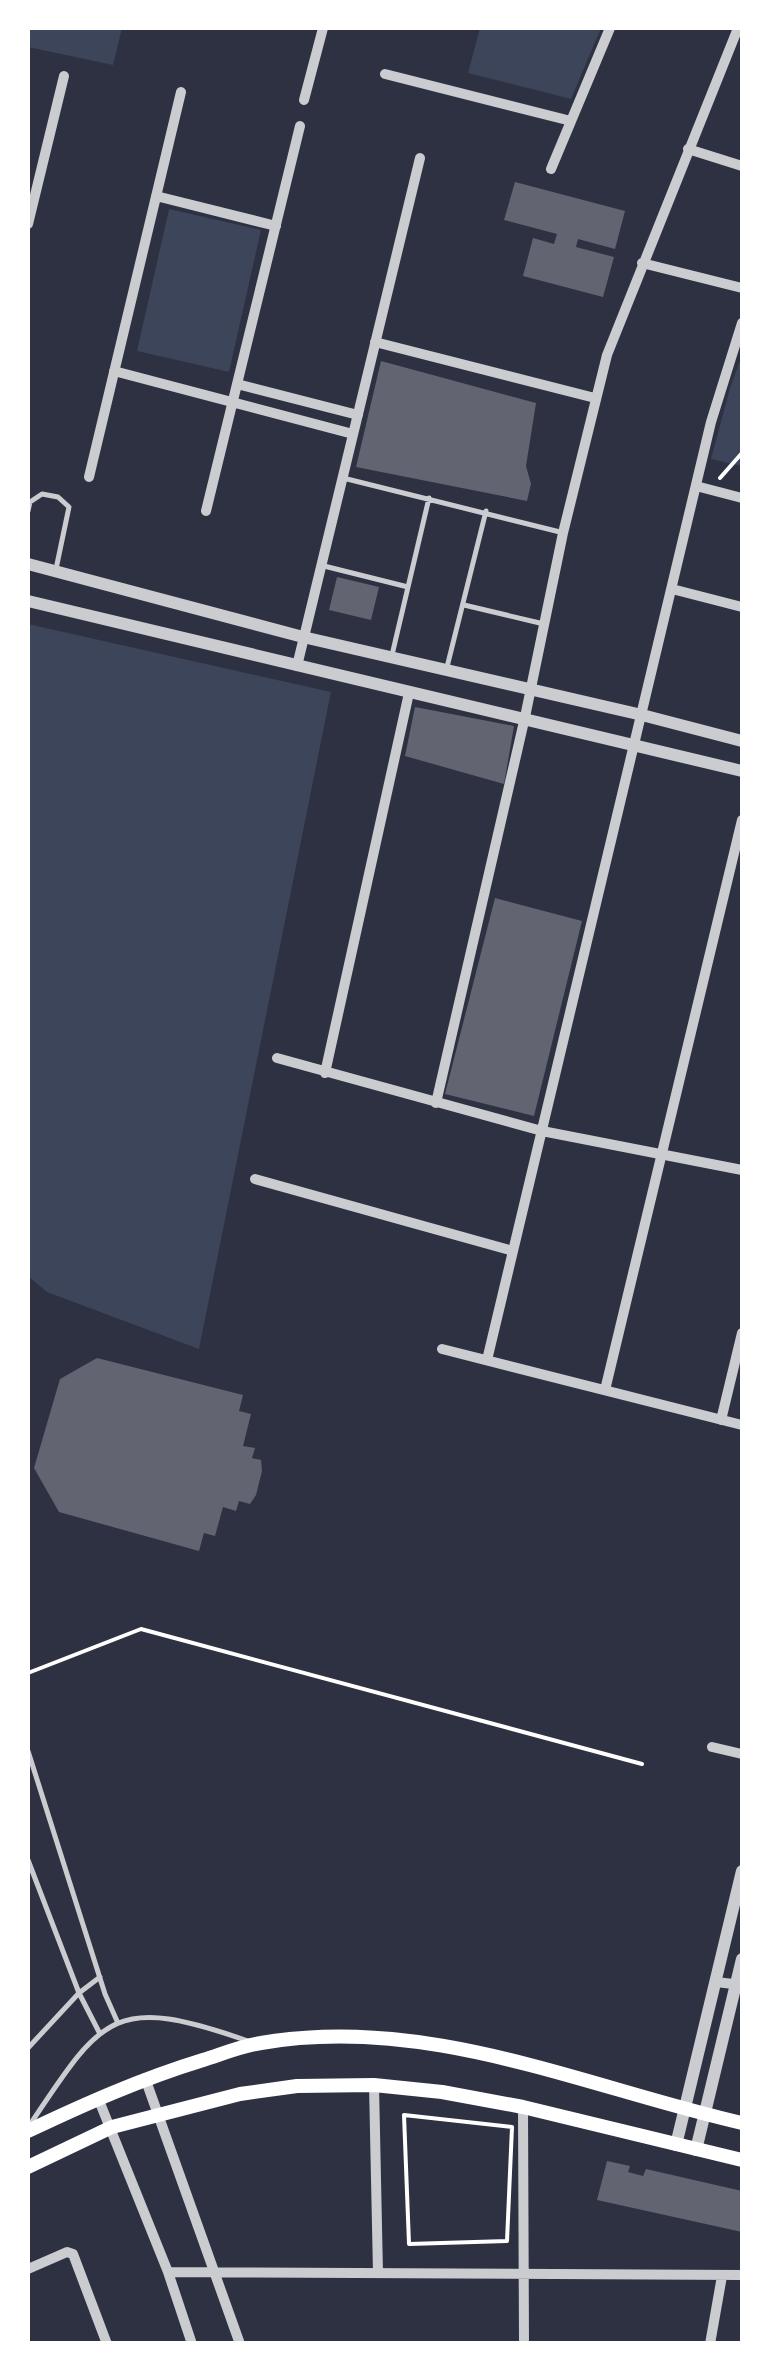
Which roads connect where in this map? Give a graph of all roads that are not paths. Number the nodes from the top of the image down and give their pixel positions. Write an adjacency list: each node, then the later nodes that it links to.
1 (323, 28): 7 (street)
2 (610, 28): 8 (street)
3 (738, 28): 10 (street)
4 (385, 74): 8 (street)
5 (64, 76): 15 (street)
6 (181, 92): 14 (street)
7 (304, 100)
8 (571, 122): 13 (street)
9 (300, 126): 16 (street)
10 (688, 150): 12 (street); 17 (street)
11 (420, 158): 20 (street)
12 (742, 166)
13 (551, 169)
14 (156, 196): 16 (street); 21 (street)
15 (28, 224)
16 (276, 226): 22 (street)
17 (642, 263): 18 (street); 23 (street)
18 (742, 288)
19 (742, 323): 29 (street)
20 (375, 342): 23 (street); 25 (street)
21 (114, 371): 24 (street); 27 (street)
22 (237, 384): 24 (street); 25 (street)
23 (595, 398): 35 (street)
24 (233, 402): 26 (street); 33 (street)
25 (358, 415): 26 (street)
26 (352, 434): 28 (street)
27 (88, 477)
28 (342, 478): 30 (lane); 37 (street)
29 (696, 486): 31 (street); 40 (street)
30 (429, 498): 34 (lane); 39 (lane)
31 (742, 498)
32 (28, 511): 38 (lane)
33 (206, 511)
34 (486, 511): 35 (lane); 42 (lane)
35 (563, 533): 44 (street)
36 (28, 564): 38 (street)
37 (322, 566): 39 (lane); 45 (street)
38 (56, 572): 45 (street)
39 (408, 587): 46 (lane)
40 (672, 589): 43 (street); 51 (street)
41 (28, 601): 47 (street)
42 (464, 604): 44 (lane); 48 (lane)
43 (742, 606)
44 (544, 624): 49 (street)
45 (304, 637): 46 (street); 47 (street)
46 (391, 658): 48 (street)
47 (297, 666): 50 (street)
48 (446, 670): 49 (street)
49 (530, 690): 51 (street); 52 (street)
50 (409, 692): 52 (street); 58 (street)
51 (642, 714): 53 (street); 54 (street)
52 (525, 717): 54 (street); 59 (street)
53 (742, 741)
54 (635, 744): 55 (street); 60 (street)
55 (742, 770)
56 (742, 820): 61 (street)
57 (277, 1058): 58 (street)
58 (325, 1073): 59 (street)
59 (436, 1103): 60 (street)
60 (542, 1131): 61 (street); 64 (street)
61 (664, 1154): 62 (street); 68 (street)
62 (742, 1170)
63 (255, 1178): 64 (street)
64 (513, 1252): 67 (street)
65 (742, 1333): 69 (street)
66 (442, 1349): 67 (street)
67 (487, 1360): 68 (street)
68 (605, 1390): 69 (street)
69 (721, 1420): 70 (street)
70 (742, 1425)
71 (712, 1748): 73 (street)
72 (28, 1750): 77 (lane)
73 (742, 1754)
74 (28, 1860): 80 (lane)
75 (742, 1870): 78 (street)
76 (742, 1959): 79 (street)
77 (101, 1977): 80 (lane); 81 (lane)
78 (716, 1982): 79 (street); 89 (street)
79 (740, 1984): 91 (street)
80 (80, 1993): 82 (lane); 84 (lane)
81 (117, 2021): 82 (lane); 83 (lane)
82 (99, 2033): 94 (lane)
83 (256, 2044): 85 (main road); 89 (main road)
84 (28, 2048)
85 (145, 2078): 87 (main road); 90 (street)
86 (374, 2085): 88 (main road); 90 (main road); 102 (street)
87 (98, 2098): 93 (street); 94 (main road)
88 (524, 2106): 95 (main road); 103 (street)
89 (685, 2110): 91 (main road); 95 (street)
90 (157, 2114): 93 (main road); 100 (street)
91 (705, 2114): 92 (main road); 96 (street)
92 (742, 2122)
93 (112, 2127): 98 (main road); 101 (street)
94 (28, 2130)
95 (676, 2146): 96 (main road)
96 (696, 2150): 97 (main road)
97 (742, 2160)
98 (28, 2168)
99 (28, 2268): 106 (street)
100 (213, 2271): 101 (street); 102 (street); 108 (street)
101 (168, 2272): 107 (street)
102 (378, 2273): 103 (street)
103 (526, 2274): 104 (street); 109 (street)
104 (722, 2276): 105 (street); 110 (street)
105 (742, 2276)
106 (106, 2344)
107 (192, 2344)
108 (240, 2344)
109 (524, 2344)
110 (710, 2344)

